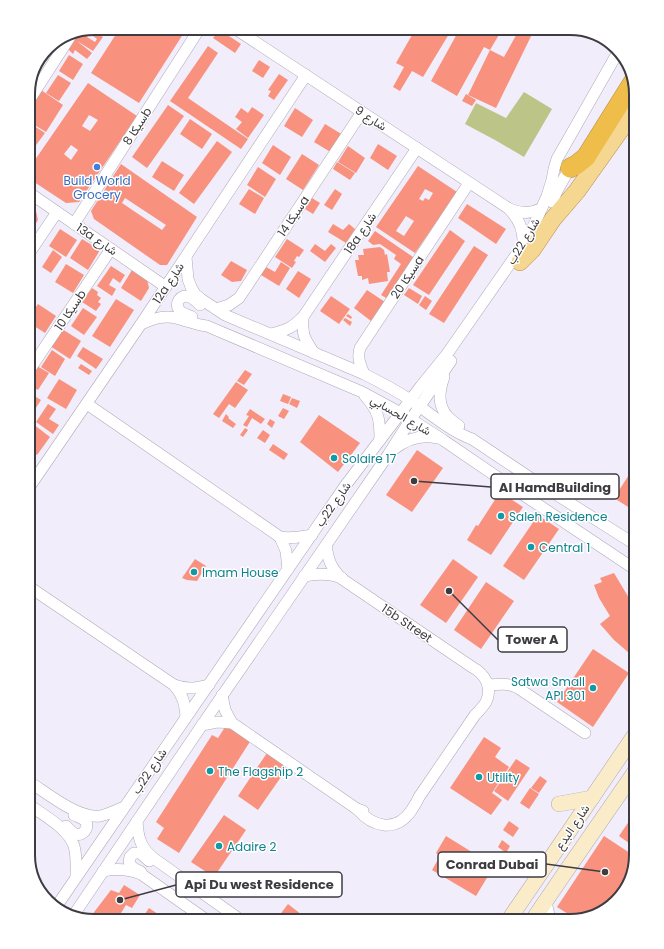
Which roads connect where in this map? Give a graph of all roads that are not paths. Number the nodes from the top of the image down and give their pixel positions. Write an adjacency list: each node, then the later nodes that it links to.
1 (196, 35): 18 (street, سيكا 8b)
2 (245, 35): 5 (street, شارع 9)
3 (66, 43): 8 (street)
4 (616, 56): 16 (street, شارع 22ب)
5 (306, 75): 9 (street, شارع 9); 22 (street, 12a شارع)
6 (626, 78): 12 (street, شارع 22ب)
7 (628, 89): 12 (highway)
8 (35, 91)
9 (362, 112): 11 (street, شارع 9); 25 (street, سيكا 14a)
10 (629, 118): 23 (main road)
11 (417, 148): 13 (street, شارع 9); 26 (street, 18a شارع)
12 (570, 168): 23 (street, شارع 22ب)
13 (469, 183): 15 (street, شارع 9); 33 (street, سيكا 20a)
14 (35, 197): 17 (street, 13a شارع)
15 (508, 208): 16 (street, شارع 9); 19 (street, شارع 9)
16 (542, 208): 19 (street, شارع 22ب)
17 (57, 212): 18 (street, 13a شارع); 20 (street)
18 (74, 224): 21 (street, 13a شارع)
19 (523, 244): 35 (street, شارع 22ب)
20 (35, 245)
21 (111, 249): 24 (street, 13a شارع); 31 (street, سيكا 10b)
22 (186, 257): 24 (street, 12a شارع); 25 (street, شارع الحسابي)
23 (520, 262): 32 (street, شارع 22ب)
24 (166, 287): 27 (street, 12a شارع)
25 (220, 312): 28 (street); 29 (street, شارع الحسابي)
26 (303, 317): 29 (street, 18a شارع); 30 (street)
27 (141, 324): 28 (street, شارع الحسابي); 36 (street, 12a شارع)
28 (207, 326): 34 (street, شارع الحسابي)
29 (271, 334): 30 (street, شارع الحسابي)
30 (314, 353): 33 (street, شارع الحسابي)
31 (35, 362)
32 (449, 364): 35 (street, شارع 22ب); 39 (street)
33 (364, 374): 35 (street, شارع الحسابي)
34 (362, 392): 37 (street, شارع الحسابي); 40 (street)
35 (415, 403): 37 (street, شارع 22ب); 38 (street, شارع 22ب); 39 (street, شارع الحسابي)
36 (87, 404): 43 (street, 12a شارع); 45 (street)
37 (401, 413): 38 (street, شارع الحسابي); 40 (street, شارع 22ب)
38 (411, 419): 41 (street, شارع الحسابي); 42 (street, شارع 22ب)
39 (472, 439): 46 (street, شارع الحسابي)
40 (380, 440): 44 (street, شارع 22ب)
41 (443, 440): 42 (street); 48 (street, شارع الحسابي)
42 (388, 455): 47 (street, شارع 22ب)
43 (35, 480)
44 (312, 535): 45 (street); 49 (street, شارع 22ب)
45 (280, 537): 49 (street)
46 (629, 541)
47 (326, 545): 50 (street, شارع 22ب); 51 (street, 15b Street)
48 (629, 565)
49 (288, 569): 56 (street, شارع 22ب)
50 (304, 576): 51 (street, 15b Street); 57 (street, شارع 22ب)
51 (342, 579): 53 (street, 15b Street)
52 (35, 591): 55 (street)
53 (472, 667): 54 (street, 15b Street); 58 (street)
54 (488, 684): 58 (street); 62 (street)
55 (174, 685): 56 (street); 59 (street)
56 (208, 685): 59 (street, شارع 22ب)
57 (222, 695): 60 (street); 61 (street, شارع 22ب)
58 (475, 715): 60 (street)
59 (186, 717): 69 (street, شارع 22ب)
60 (232, 723): 61 (street)
61 (202, 725): 72 (street, شارع 22ب)
62 (585, 733)
63 (629, 743): 66 (main road, شارع البدع)
64 (629, 780): 77 (main road, شارع البدع)
65 (35, 786): 67 (street)
66 (592, 798): 68 (main road); 82 (main road, شارع البدع)
67 (60, 802): 69 (street); 71 (street)
68 (560, 804)
69 (124, 807): 75 (street, شارع 22ب)
70 (35, 809): 71 (street)
71 (50, 819): 75 (street)
72 (137, 821): 73 (street); 74 (street, شارع 22ب)
73 (168, 868): 76 (street); 81 (street)
74 (103, 871): 76 (street); 79 (street, شارع 22ب)
75 (76, 877): 78 (street, شارع 22ب)
76 (146, 878): 80 (street)
77 (546, 901): 83 (main road, شارع البدع); 84 (street)
78 (59, 903)
79 (76, 911)
80 (198, 914)
81 (232, 914)
82 (513, 914)
83 (537, 914)
84 (549, 914)

